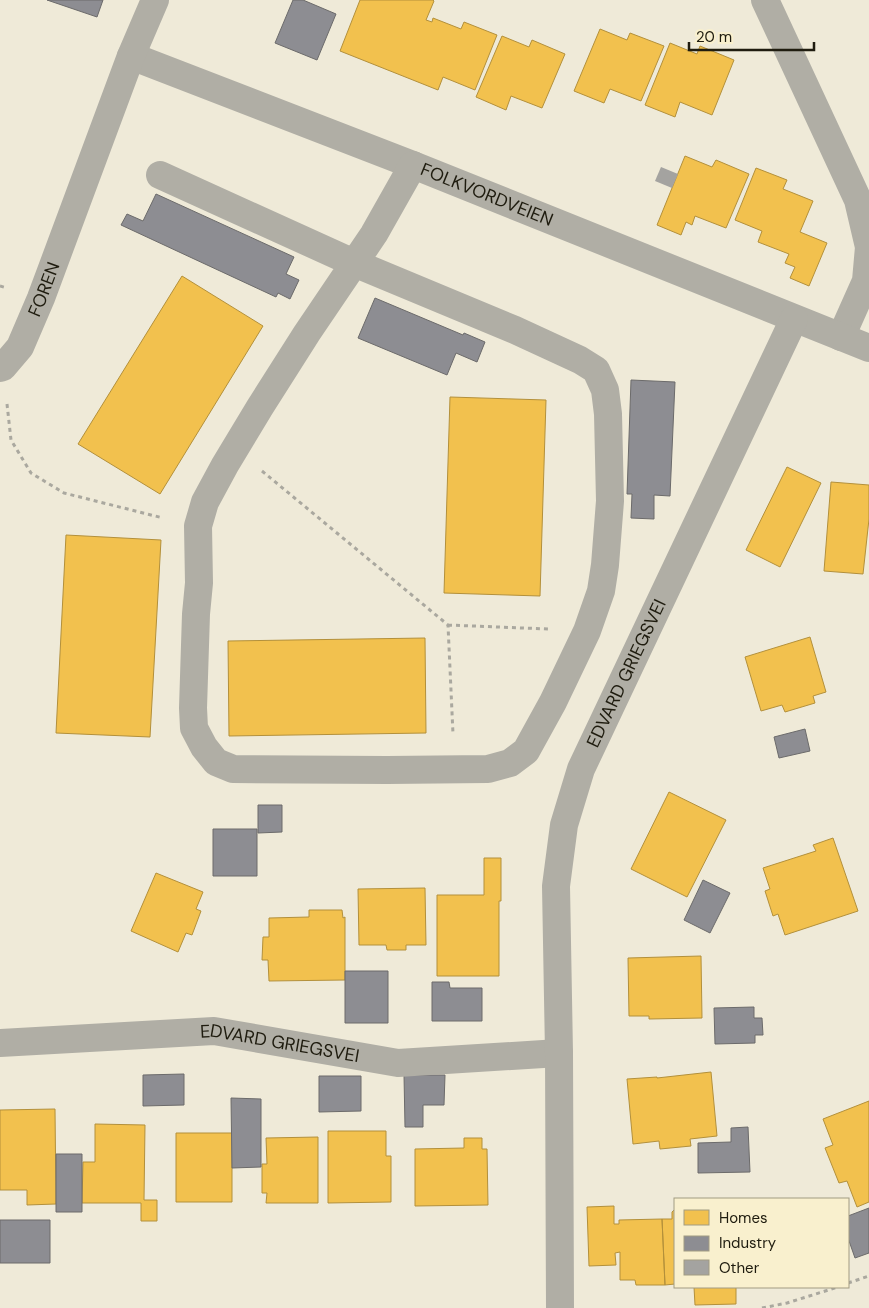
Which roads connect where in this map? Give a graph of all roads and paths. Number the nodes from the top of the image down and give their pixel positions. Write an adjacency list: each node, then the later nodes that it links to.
1 (155, 0): 3 (street, FOREN)
2 (765, 0): 6 (street)
3 (132, 56): 4 (street, FOLKVORDVEIEN); 11 (street, FOREN)
4 (413, 165): 7 (street); 8 (street, FOLKVORDVEIEN)
5 (160, 176): 7 (street)
6 (863, 191): 9 (street)
7 (354, 264): 12 (street); 15 (street)
8 (794, 319): 9 (street, FOLKVORDVEIEN); 18 (street, EDVARD GRIEGSVEI)
9 (841, 337): 10 (street, FOLKVORDVEIEN)
10 (869, 348)
11 (2, 368): 13 (path)
12 (235, 448): 13 (street); 14 (path)
13 (198, 526): 16 (street)
14 (448, 624): 15 (path); 16 (path)
15 (587, 631): 16 (street)
16 (455, 769)
17 (0, 1043): 18 (street, EDVARD GRIEGSVEI)
18 (559, 1053): 22 (street, EDVARD GRIEGSVEI)
19 (869, 1276): 20 (path)
20 (849, 1284)
21 (835, 1288): 23 (path)
22 (560, 1308)
23 (762, 1308)

